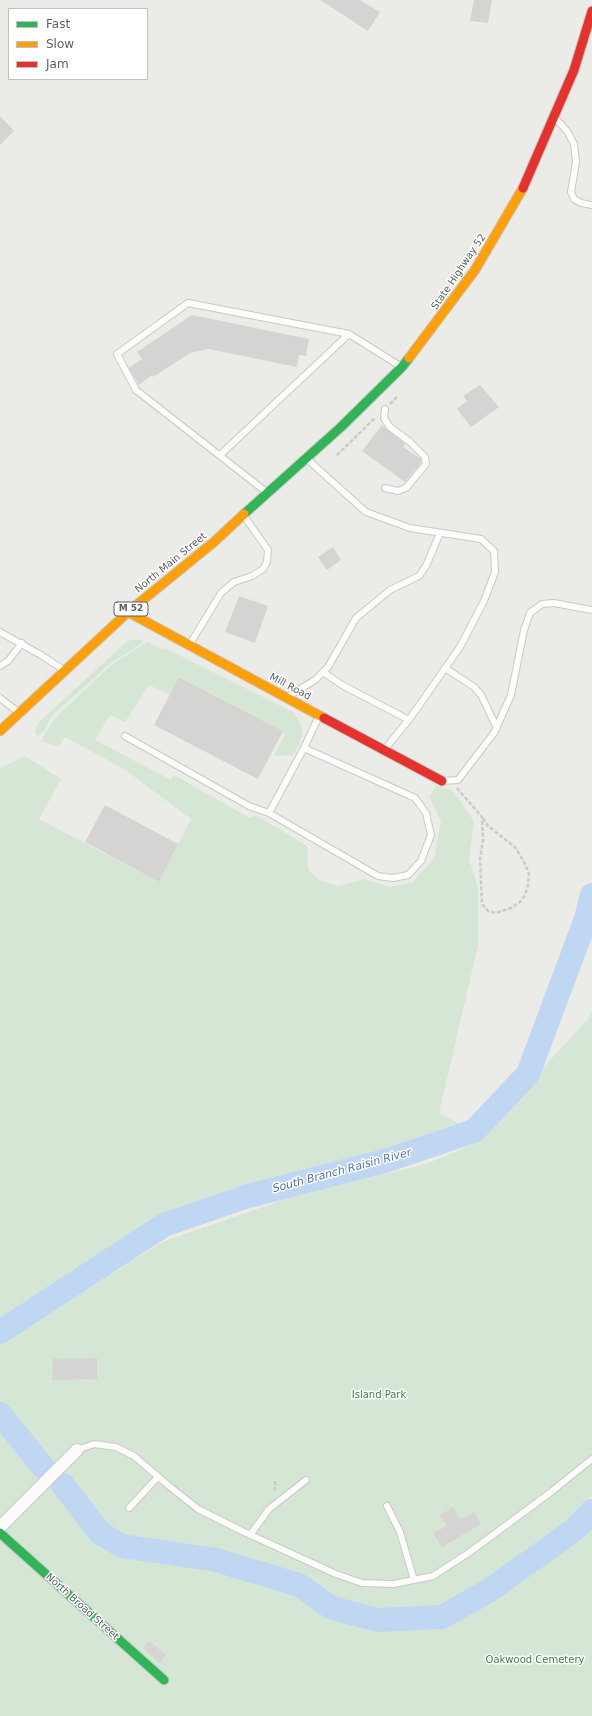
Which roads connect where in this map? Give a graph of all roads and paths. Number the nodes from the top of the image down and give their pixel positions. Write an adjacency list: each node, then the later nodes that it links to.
1 (592, 11): 2 (main road, State Highway 52)
2 (554, 116): 3 (lane); 5 (main road, State Highway 52)
3 (592, 205)
4 (349, 334): 5 (lane); 8 (lane); 8 (lane)
5 (402, 367): 10 (main road, State Highway 52)
6 (397, 397): 7 (path)
7 (385, 409): 9 (path); 11 (lane)
8 (220, 455): 12 (lane)
9 (337, 456)
10 (305, 458): 12 (main road, State Highway 52); 14 (lane)
11 (385, 488)
12 (267, 492): 13 (main road, North Main Street / M 52)
13 (243, 515): 16 (main road, North Main Street / M 52); 19 (lane)
14 (440, 533): 21 (lane); 23 (lane)
15 (592, 610): 29 (lane)
16 (128, 612): 19 (main road, Mill Road); 22 (main road, North Main Street / M 52)
17 (0, 632): 18 (lane)
18 (22, 644): 20 (lane); 22 (lane)
19 (189, 645): 25 (main road, Mill Road)
20 (0, 666)
21 (445, 668): 28 (lane); 29 (lane)
22 (65, 671): 26 (main road, North Main Street / M 52)
23 (323, 672): 25 (lane); 28 (lane)
24 (0, 698): 26 (lane)
25 (286, 698): 27 (main road, Mill Road)
26 (20, 713): 30 (main road, North Main Street / M 52)
27 (319, 715): 32 (lane); 33 (main road, Mill Road)
28 (408, 720): 33 (lane)
29 (497, 728): 34 (lane)
30 (0, 731)
31 (125, 736): 36 (lane)
32 (304, 748): 36 (lane); 36 (lane)
33 (384, 750): 35 (main road, Mill Road)
34 (454, 780): 35 (lane); 37 (path)
35 (442, 781)
36 (269, 812)
37 (482, 817): 37 (path)
38 (77, 1450): 40 (lane); 44 (street)
39 (592, 1459): 47 (lane)
40 (158, 1477): 43 (lane); 46 (lane)
41 (306, 1480): 46 (lane)
42 (388, 1506): 47 (lane)
43 (129, 1508)
44 (0, 1527)
45 (0, 1533): 48 (main road, North Broad Street)
46 (250, 1535): 47 (lane)
47 (414, 1580)
48 (164, 1680)

